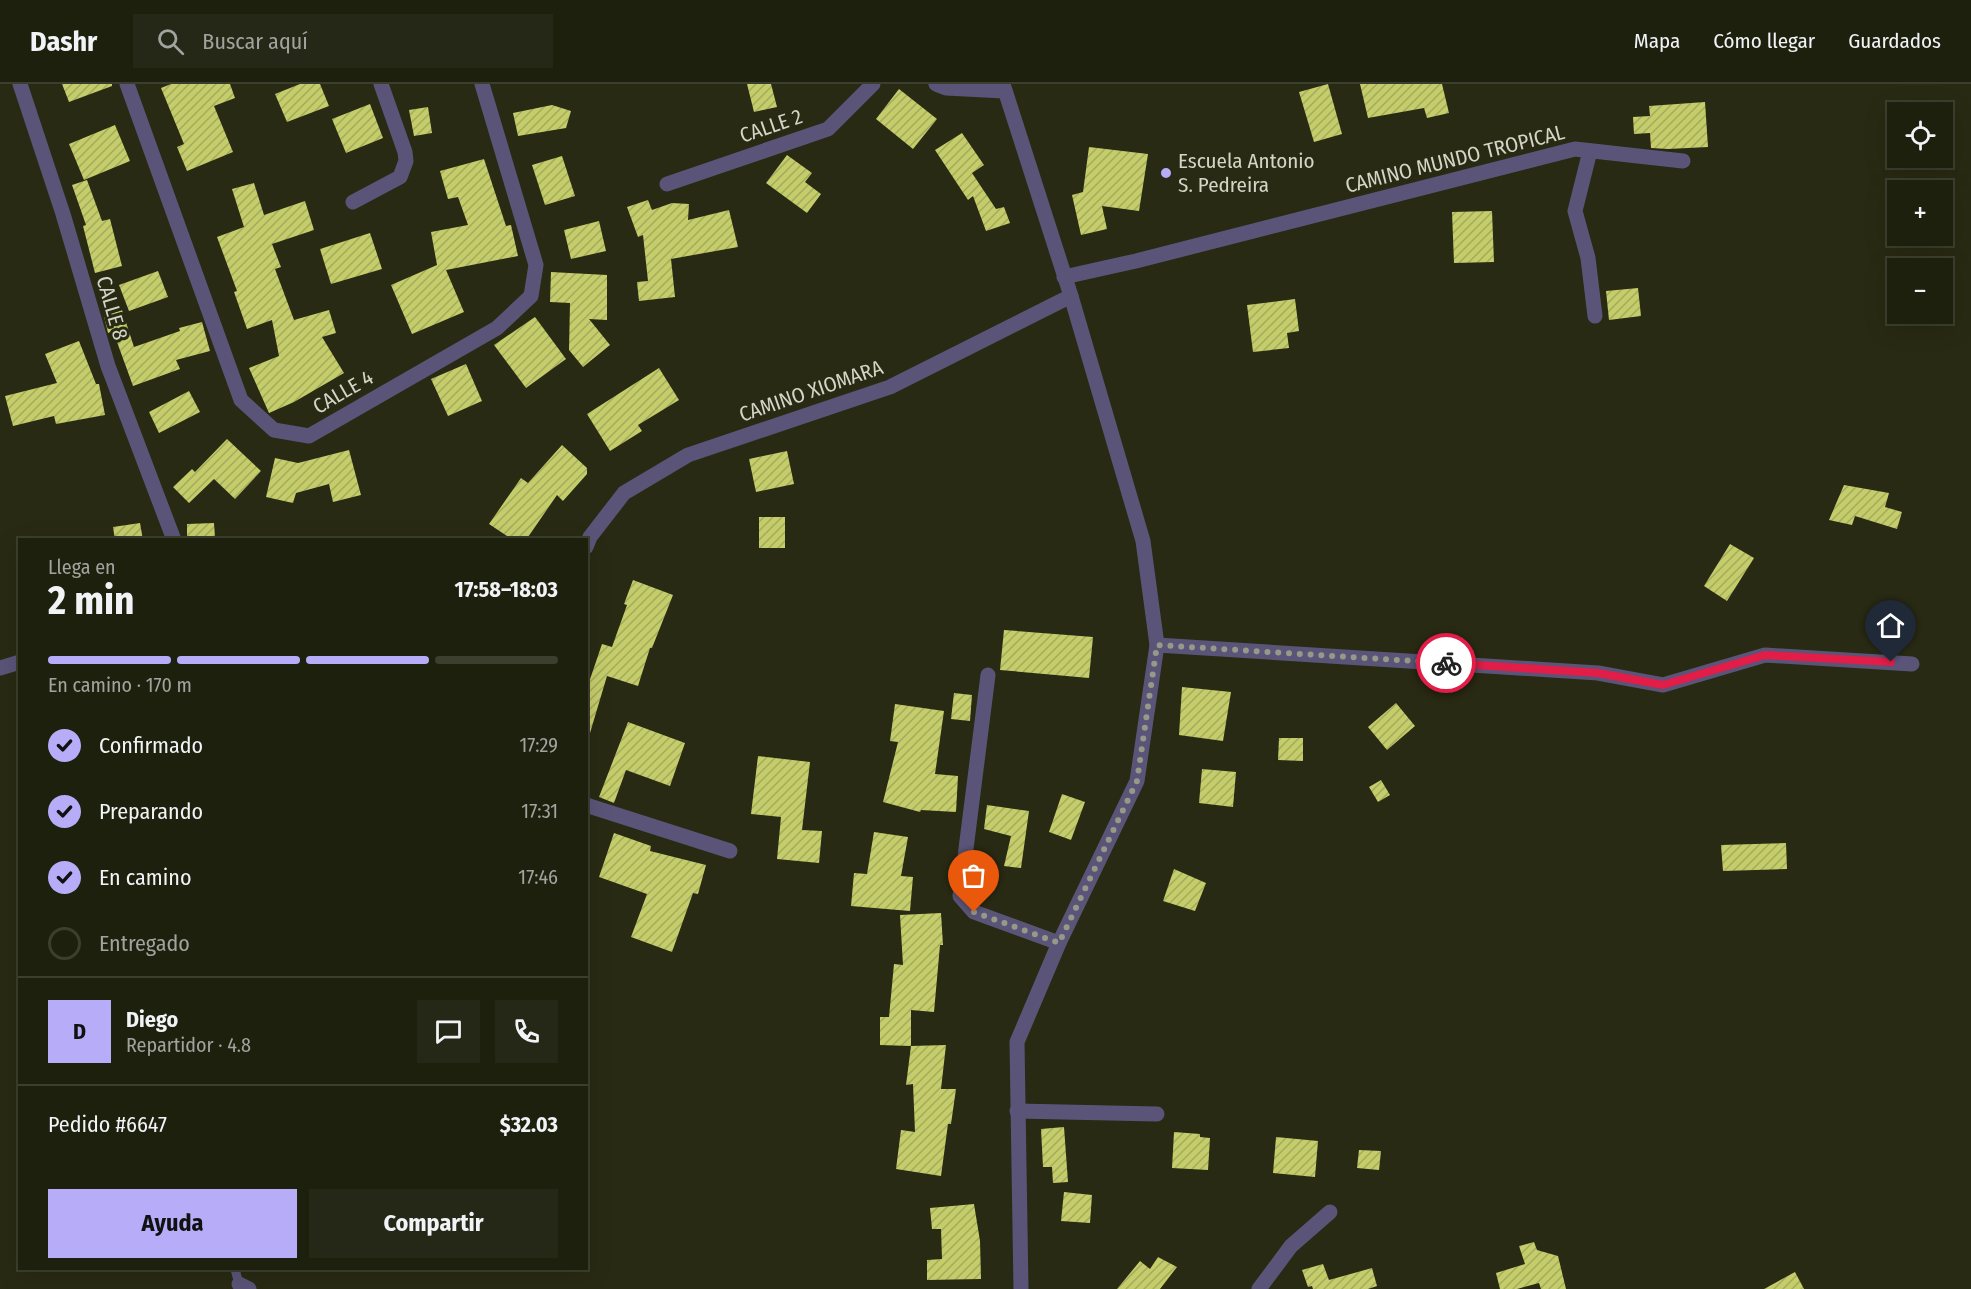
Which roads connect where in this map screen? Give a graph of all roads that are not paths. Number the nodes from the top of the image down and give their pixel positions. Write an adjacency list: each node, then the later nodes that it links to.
1 (20, 84): 15 (street, CALLE 8)
2 (127, 84): 4 (street, CALLE 4)
3 (381, 84): 11 (street)
4 (482, 84)
5 (873, 84): 10 (street, CALLE 2)
6 (936, 84): 7 (street)
7 (1003, 88): 12 (street)
8 (1590, 151): 9 (street, CAMINO MUNDO TROPICAL); 12 (street, CAMINO MUNDO TROPICAL); 14 (street)
9 (1683, 161)
10 (667, 184)
11 (353, 202)
12 (1064, 277): 13 (street)
13 (1071, 296): 16 (street, CAMINO XIOMARA); 17 (street)
14 (1595, 316)
15 (173, 538)
16 (588, 542)
17 (1157, 645): 19 (street); 24 (street)
18 (18, 663): 20 (street)
19 (1912, 664)
20 (0, 668)
21 (988, 675): 24 (street)
22 (588, 806): 23 (street)
23 (730, 850)
24 (1059, 943): 25 (street)
25 (1017, 1111): 26 (street); 28 (street)
26 (1157, 1114)
27 (1330, 1212): 29 (street)
28 (1021, 1289)
29 (1259, 1289)

